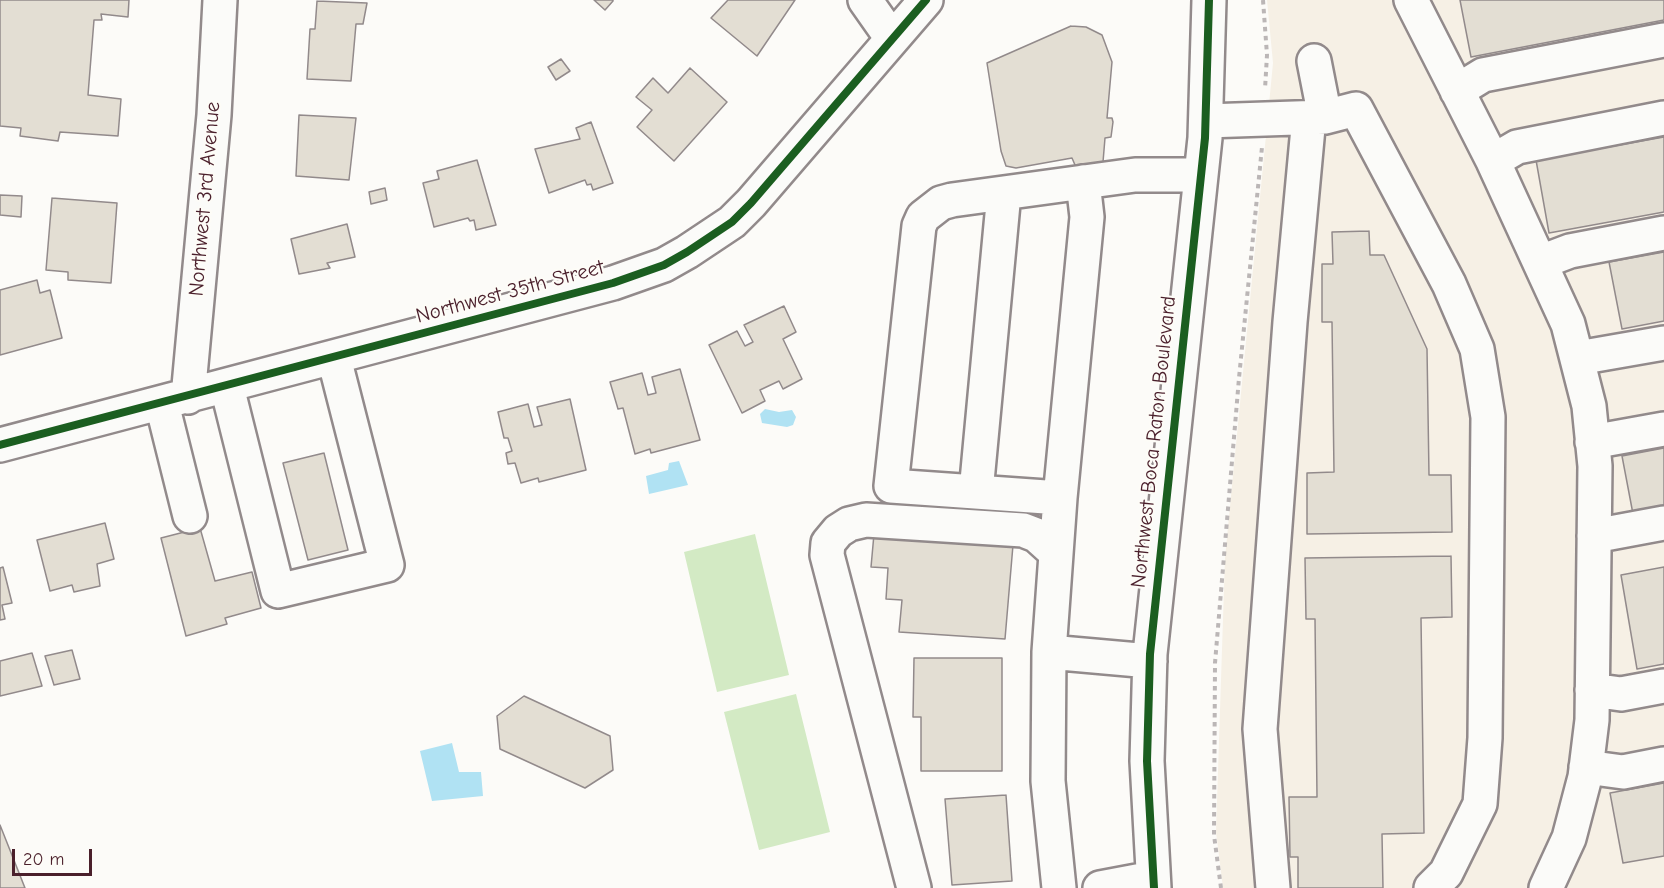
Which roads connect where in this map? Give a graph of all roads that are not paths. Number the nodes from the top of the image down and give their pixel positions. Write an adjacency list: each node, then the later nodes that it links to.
1 (220, 0): 23 (street, Northwest 3rd Avenue)
2 (865, 0): 6 (street)
3 (926, 0): 6 (street, Northwest 35th Street)
4 (1209, 0): 12 (street, Northwest Boca Raton Boulevard)
5 (1411, 0): 9 (street)
6 (891, 37): 20 (street, Northwest 35th Street)
7 (1664, 40): 9 (street)
8 (1314, 61): 10 (street)
9 (1457, 91): 13 (street)
10 (1317, 117): 12 (street); 43 (street); 44 (street)
11 (1664, 118): 13 (street)
12 (1206, 121): 14 (street, Northwest Boca Raton Boulevard)
13 (1493, 161): 18 (street)
14 (1201, 175): 15 (street); 34 (street, Northwest Boca Raton Boulevard)
15 (1083, 182): 16 (street); 28 (street)
16 (1004, 193): 27 (street); 27 (street)
17 (1664, 233): 18 (street)
18 (1541, 262): 21 (street)
19 (1664, 343): 21 (street)
20 (334, 358): 22 (street, Northwest 35th Street); 22 (street)
21 (1578, 358): 25 (street)
22 (227, 387): 23 (street, Northwest 35th Street)
23 (175, 400): 26 (street, Northwest 35th Street); 29 (street, Northwest 3rd Avenue)
24 (1664, 429): 25 (street)
25 (1592, 442): 31 (street)
26 (0, 445)
27 (976, 492): 28 (street)
28 (1060, 498): 32 (street)
29 (190, 516)
30 (1664, 523): 31 (street)
31 (1594, 536): 36 (street)
32 (1056, 553): 33 (street); 40 (street)
33 (1049, 652): 34 (street); 41 (street)
34 (1150, 661): 39 (street, Northwest Boca Raton Boulevard)
35 (1664, 686): 36 (street)
36 (1592, 690): 38 (street)
37 (1664, 765): 38 (street)
38 (1586, 767): 45 (street)
39 (1154, 883): 42 (street)
40 (914, 888)
41 (1059, 888)
42 (1100, 888)
43 (1273, 888)
44 (1431, 888)
45 (1546, 888)

